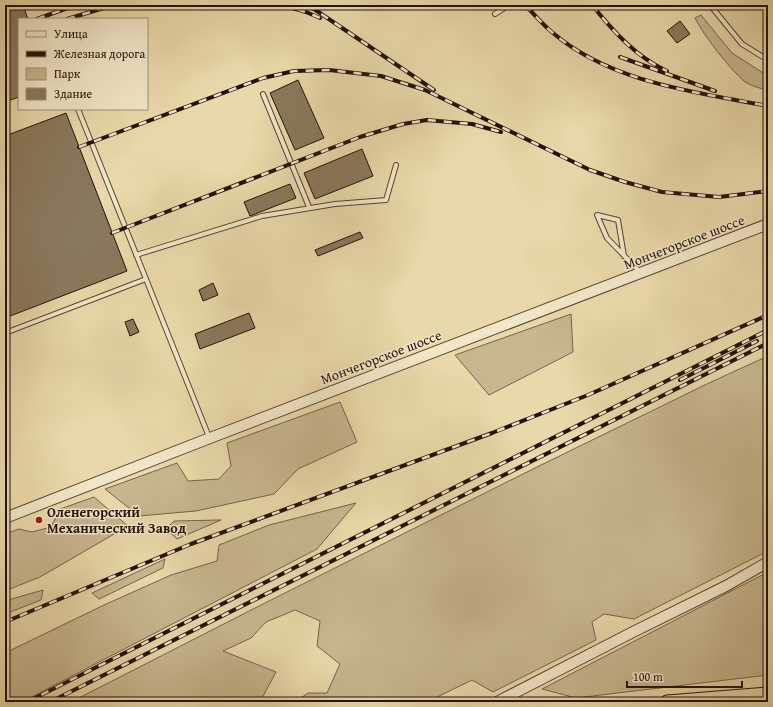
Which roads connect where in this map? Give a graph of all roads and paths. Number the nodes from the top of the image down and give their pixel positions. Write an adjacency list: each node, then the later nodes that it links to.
1 (509, 5): 3 (lane)
2 (710, 5): 4 (lane)
3 (495, 14)
4 (768, 60)
5 (263, 94): 8 (lane)
6 (78, 110): 10 (lane)
7 (396, 165): 8 (lane)
8 (309, 207): 10 (lane)
9 (768, 224): 12 (street, Мончегорское шоссе)
10 (136, 255): 13 (lane)
11 (624, 256): 11 (lane); 12 (lane)
12 (642, 274): 15 (street, Мончегорское шоссе)
13 (146, 279): 14 (lane); 15 (lane)
14 (5, 333)
15 (210, 438): 16 (street, Мончегорское шоссе)
16 (8, 515)
17 (768, 562): 19 (street)
18 (768, 694): 20 (highway)
19 (497, 702)
20 (667, 702)

